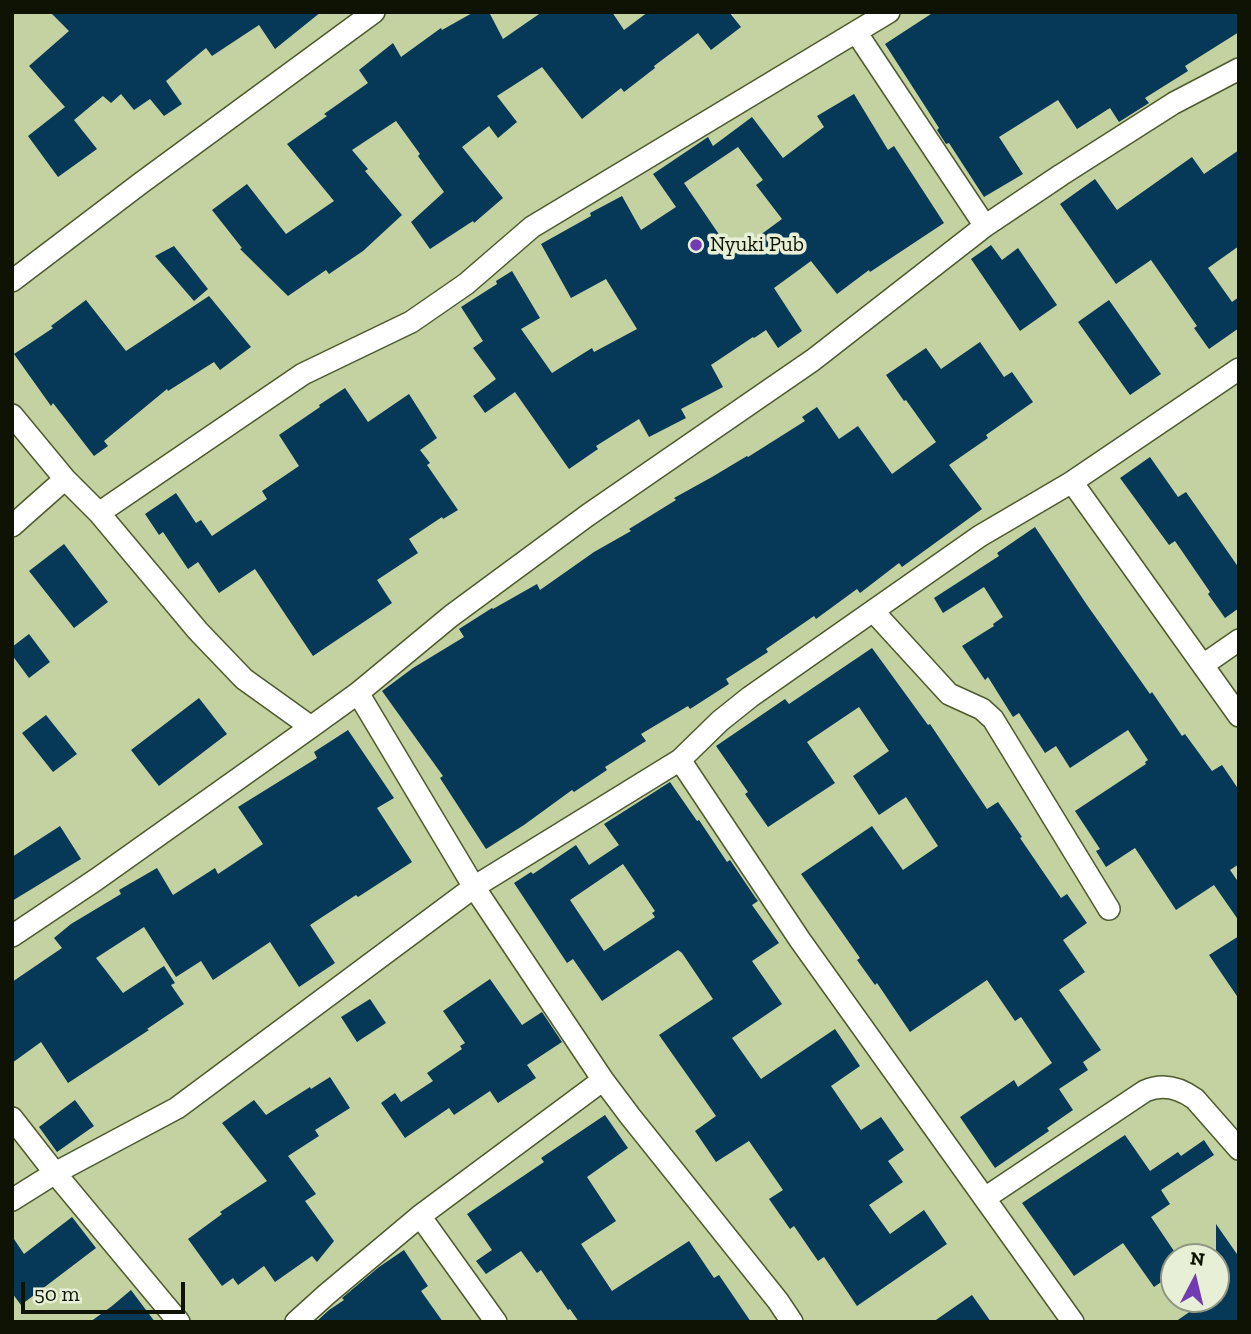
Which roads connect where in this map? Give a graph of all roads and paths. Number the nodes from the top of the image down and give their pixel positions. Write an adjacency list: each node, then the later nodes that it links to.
1 (374, 12): 6 (street)
2 (889, 12): 3 (street)
3 (856, 32): 5 (street); 11 (street)
4 (1239, 69): 5 (street)
5 (985, 226): 16 (street)
6 (12, 281)
7 (1239, 369): 10 (street)
8 (12, 415): 9 (street)
9 (65, 479): 11 (street); 12 (street)
10 (1072, 482): 13 (street); 15 (street)
11 (99, 513): 18 (street)
12 (12, 526)
13 (874, 612): 19 (street); 21 (street)
14 (1239, 640): 15 (street)
15 (1203, 665): 17 (street)
16 (358, 693): 18 (street); 20 (street)
17 (1239, 716)
18 (311, 727): 22 (street)
19 (680, 760): 20 (street); 27 (street)
20 (474, 887): 23 (street); 26 (street)
21 (1109, 908)
22 (12, 936)
23 (603, 1080): 29 (street); 33 (street)
24 (12, 1118): 26 (street)
25 (1239, 1149): 27 (street)
26 (55, 1173): 28 (street); 30 (street)
27 (985, 1198): 34 (street)
28 (12, 1200)
29 (420, 1216): 31 (street); 32 (street)
30 (179, 1322)
31 (296, 1322)
32 (496, 1322)
33 (792, 1322)
34 (1073, 1322)

